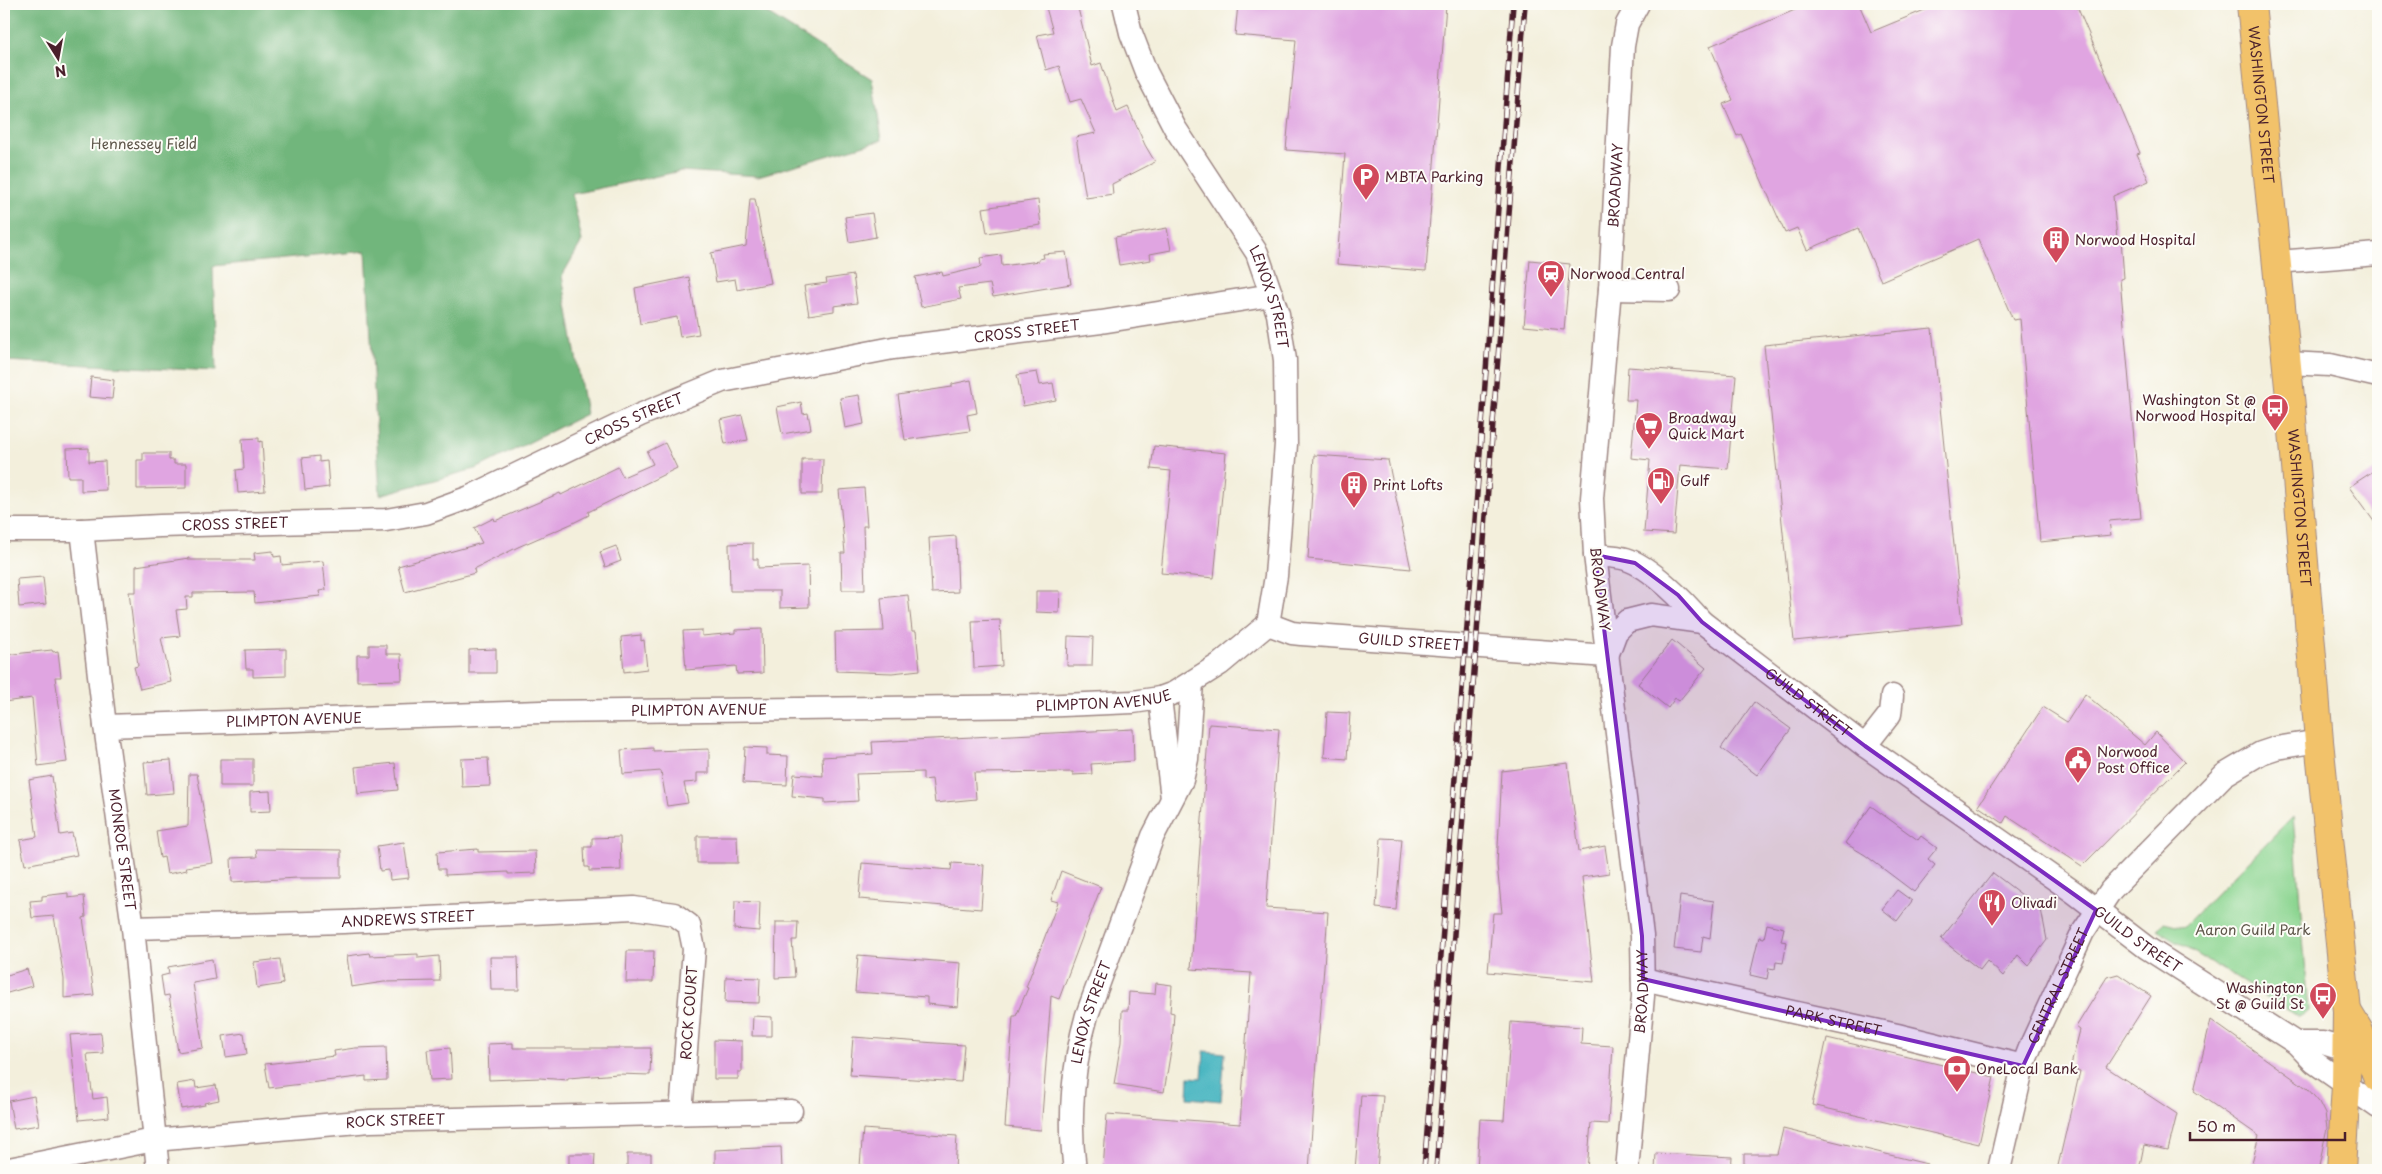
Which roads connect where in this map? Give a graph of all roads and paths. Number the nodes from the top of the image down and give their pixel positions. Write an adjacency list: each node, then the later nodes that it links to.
1 (1124, 4): 8 (street, LENOX STREET)
2 (2251, 4): 5 (main road, WASHINGTON STREET)
3 (1636, 6): 6 (street, BROADWAY)
4 (2378, 254): 5 (street)
5 (2276, 262): 9 (main road, WASHINGTON STREET)
6 (1610, 289): 7 (street); 13 (street, BROADWAY)
7 (1669, 290)
8 (1272, 295): 12 (street, CROSS STREET); 15 (street, LENOX STREET)
9 (2286, 362): 10 (street); 21 (main road, WASHINGTON STREET)
10 (2378, 376)
11 (4, 530): 12 (street, CROSS STREET)
12 (82, 530): 20 (street, MONROE STREET)
13 (1595, 555): 14 (street); 16 (street, BROADWAY)
14 (1702, 622): 16 (street, GUILD STREET); 22 (street, GUILD STREET)
15 (1268, 624): 16 (street, GUILD STREET); 17 (street, PLIMPTON AVENUE)
16 (1607, 656): 27 (street, BROADWAY)
17 (1192, 682): 19 (street, PLIMPTON AVENUE); 23 (street, LENOX STREET)
18 (1892, 696): 22 (street)
19 (1160, 698): 20 (street, PLIMPTON AVENUE); 23 (street)
20 (105, 726): 26 (street, MONROE STREET)
21 (2319, 741): 24 (street, CENTRAL STREET); 28 (main road, WASHINGTON STREET)
22 (1865, 746): 24 (street, GUILD STREET)
23 (1172, 798): 40 (street, LENOX STREET)
24 (2096, 910): 29 (street, GUILD STREET); 31 (street, CENTRAL STREET)
25 (681, 919): 26 (street, ANDREWS STREET); 36 (street, ROCK COURT)
26 (133, 928): 37 (street, MONROE STREET)
27 (1643, 979): 31 (street, PARK STREET); 41 (street, BROADWAY)
28 (2347, 1011): 30 (main road, WASHINGTON STREET); 32 (main road, WASHINGTON STREET)
29 (2296, 1043): 30 (street); 33 (street, GUILD STREET)
30 (2345, 1050): 32 (street); 33 (main road, WASHINGTON STREET)
31 (2023, 1066): 42 (street, CENTRAL STREET)
32 (2376, 1066)
33 (2346, 1084): 34 (street, GUILD STREET); 43 (main road, WASHINGTON STREET)
34 (2378, 1107)
35 (791, 1111): 36 (street, ROCK STREET)
36 (682, 1113): 37 (street, ROCK STREET)
37 (154, 1140): 38 (street, ROCK STREET); 39 (street, MONROE STREET)
38 (4, 1170)
39 (158, 1170)
40 (1075, 1170)
41 (1627, 1170)
42 (1999, 1170)
43 (2341, 1170)

